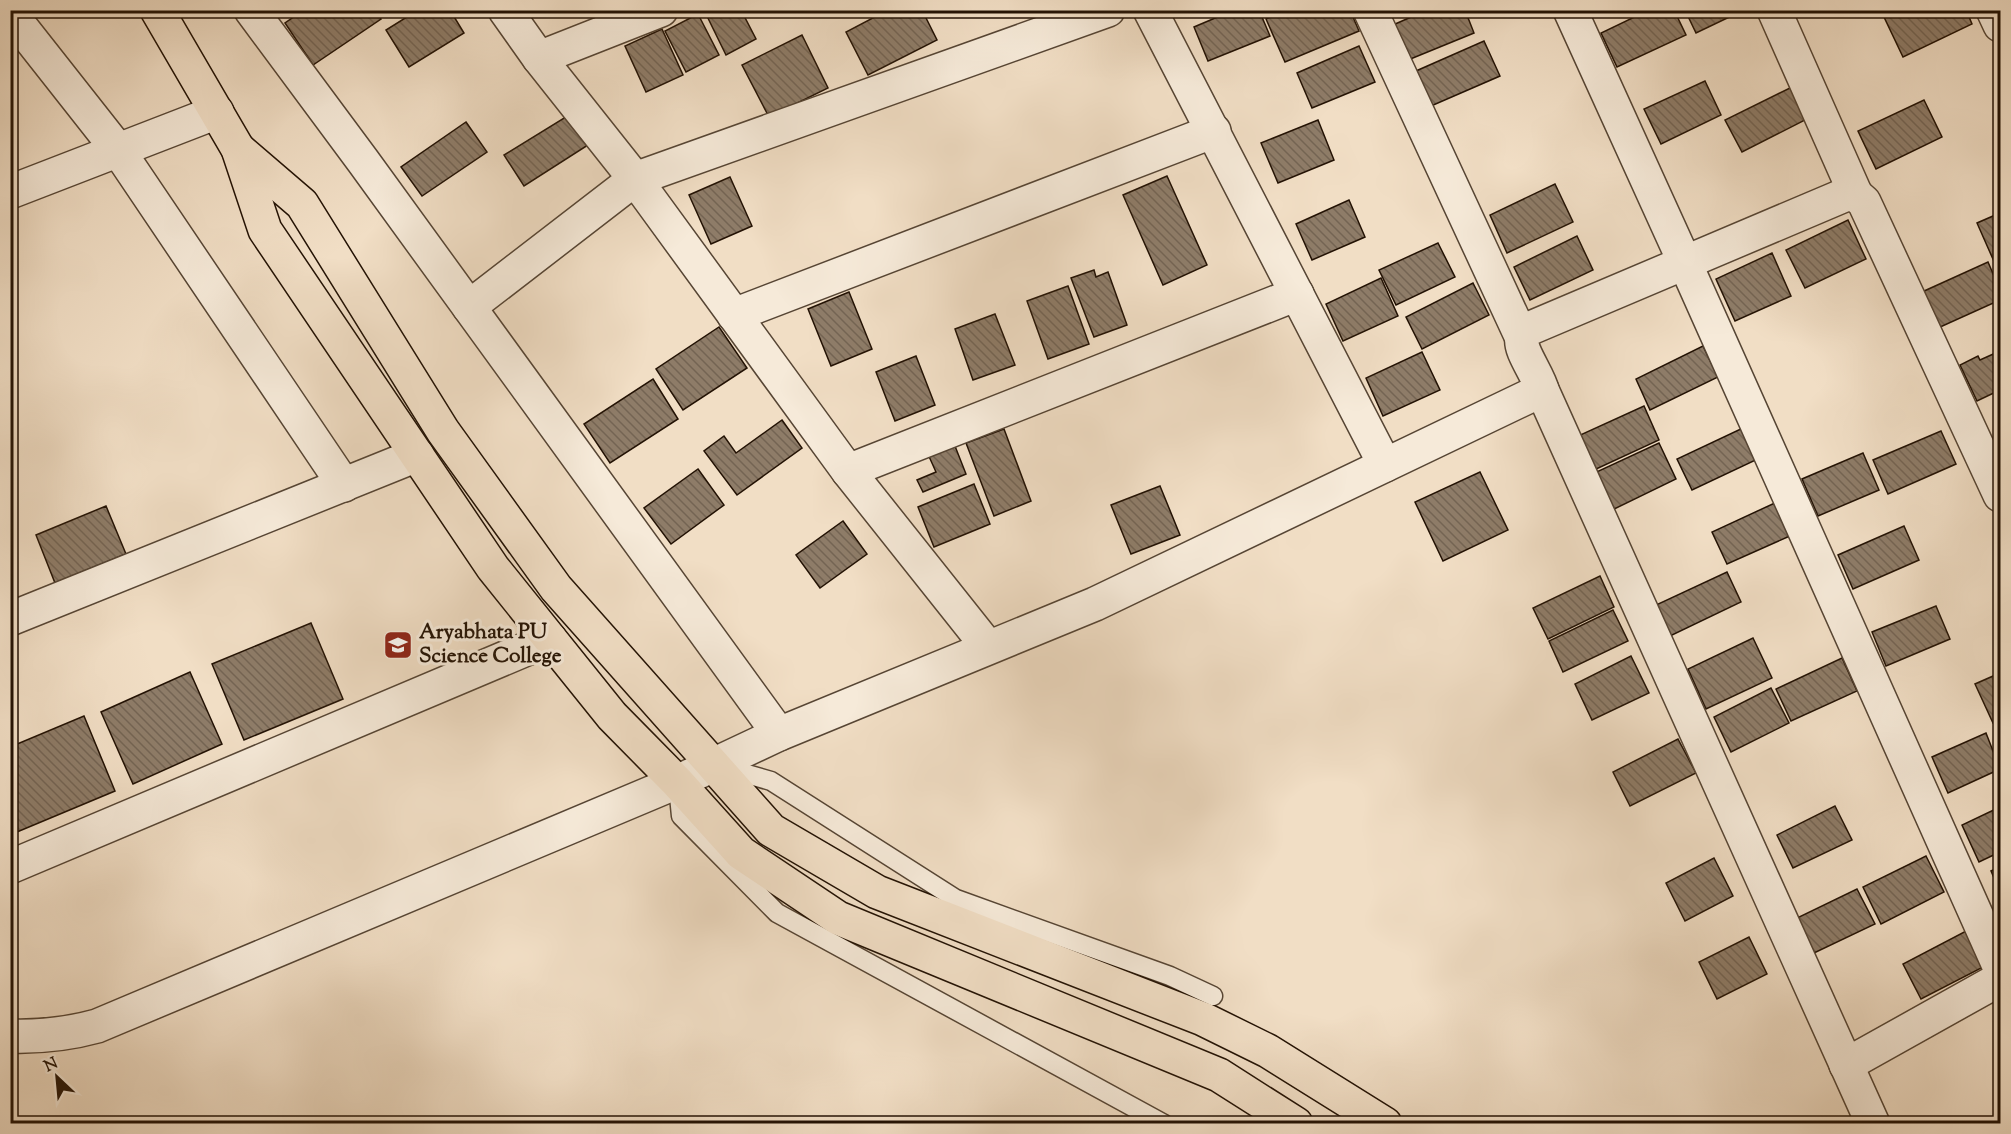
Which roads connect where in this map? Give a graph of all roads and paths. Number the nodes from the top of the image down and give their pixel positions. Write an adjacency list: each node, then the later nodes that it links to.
1 (157, 10): 12 (main road)
2 (251, 10): 21 (street)
3 (505, 10): 11 (street)
4 (661, 10): 11 (street)
5 (1108, 10): 16 (street)
6 (1150, 10): 13 (street)
7 (1370, 10): 23 (street)
8 (1570, 10): 19 (street)
9 (1774, 10): 18 (street)
10 (10, 13): 15 (street)
11 (539, 58): 16 (street)
12 (217, 112): 14 (main road); 15 (street)
13 (1214, 131): 20 (street); 22 (street)
14 (238, 149): 25 (main road); 34 (main road)
15 (118, 150): 17 (street); 28 (street)
16 (635, 179): 21 (street); 22 (street)
17 (10, 192)
18 (1856, 195): 19 (street); 29 (street)
19 (1685, 263): 23 (street); 37 (street)
20 (1297, 294): 26 (street); 27 (street)
21 (469, 307): 33 (street)
22 (734, 315): 27 (street)
23 (1521, 338): 24 (street)
24 (1542, 390): 26 (street); 41 (street)
25 (417, 455): 28 (street); 31 (main road)
26 (1385, 465): 32 (street)
27 (848, 471): 32 (street)
28 (344, 485): 30 (street)
29 (2001, 495)
30 (13, 610)
31 (550, 639): 35 (main road); 36 (street)
32 (988, 647): 33 (street)
33 (779, 734): 34 (street)
34 (712, 764): 35 (street); 39 (lane); 44 (main road)
35 (677, 782): 40 (street); 42 (lane); 43 (main road)
36 (10, 867)
37 (2001, 969)
38 (2001, 979): 41 (street)
39 (1213, 996)
40 (10, 1036)
41 (1846, 1065): 45 (street)
42 (1164, 1124)
43 (1296, 1124)
44 (1385, 1124)
45 (1873, 1124)

